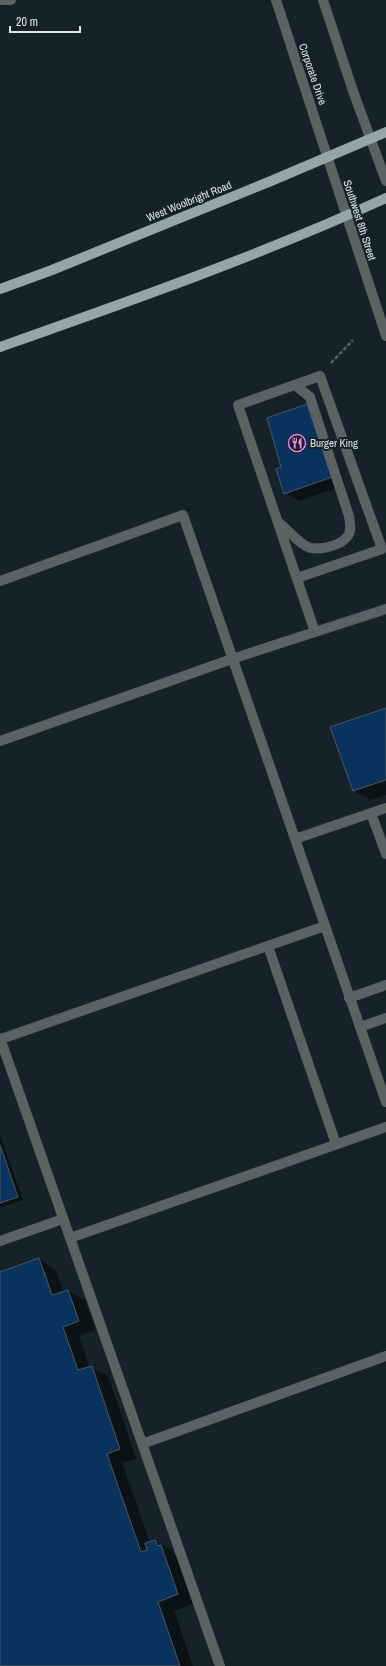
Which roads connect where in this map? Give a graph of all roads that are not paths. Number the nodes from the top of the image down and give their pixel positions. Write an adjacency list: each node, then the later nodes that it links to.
1 (0, 0): 2 (street)
2 (11, 0)
3 (276, 0): 7 (street, Corporate Drive)
4 (323, 0): 6 (street)
5 (386, 132): 6 (main road, West Woolbright Road)
6 (371, 139): 7 (main road, West Woolbright Road); 8 (street)
7 (328, 157): 10 (street, Southwest 8th Street); 11 (main road, West Woolbright Road)
8 (386, 181)
9 (386, 198): 10 (main road)
10 (346, 216): 12 (street, Southwest 8th Street); 13 (main road)
11 (0, 289)
12 (386, 336)
13 (0, 347)
14 (295, 385): 15 (street); 15 (street); 16 (street)
15 (278, 522): 16 (street)
16 (297, 578): 19 (street)
17 (0, 581): 20 (street)
18 (386, 609): 19 (street)
19 (315, 632): 20 (street)
20 (232, 659): 21 (street); 24 (street)
21 (0, 741)
22 (386, 808): 23 (street)
23 (371, 813): 24 (street); 25 (street)
24 (295, 839): 26 (street)
25 (386, 854)
26 (325, 926): 27 (street); 29 (street)
27 (268, 946): 32 (street); 35 (street)
28 (386, 984): 29 (street)
29 (349, 998): 31 (street)
30 (386, 1018): 31 (street)
31 (360, 1027): 33 (street)
32 (0, 1039): 36 (street)
33 (386, 1102)
34 (386, 1127): 35 (street)
35 (336, 1144): 37 (street)
36 (63, 1219): 37 (street); 38 (street)
37 (70, 1238): 40 (street)
38 (0, 1241)
39 (386, 1356): 40 (street)
40 (142, 1444): 41 (street)
41 (220, 1666)

